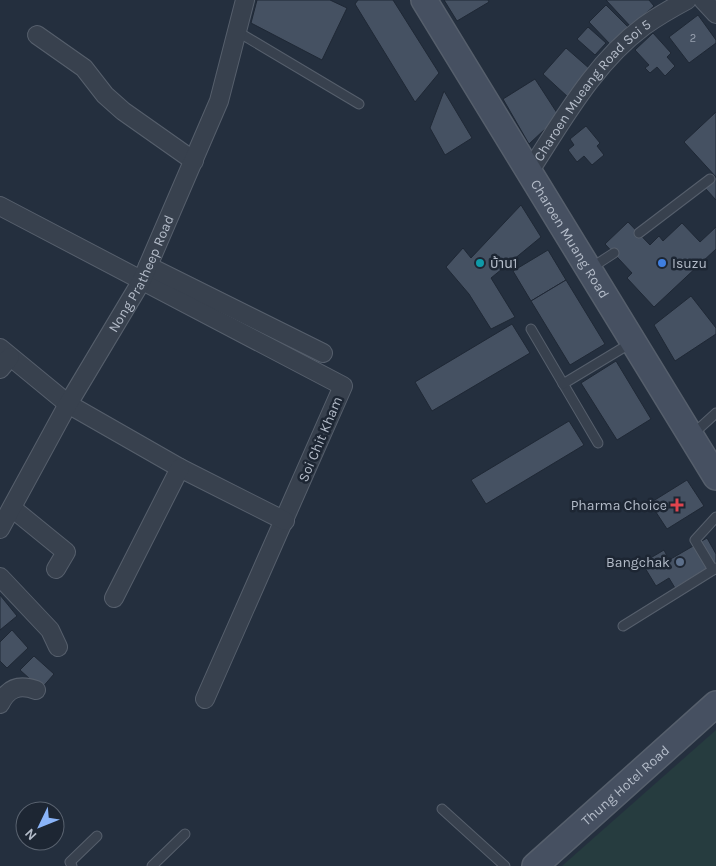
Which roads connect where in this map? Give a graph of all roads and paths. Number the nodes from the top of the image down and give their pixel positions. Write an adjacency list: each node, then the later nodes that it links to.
1 (245, 0): 6 (street, Nong Pratheep Road)
2 (424, 0): 10 (main road, Charoen Muang Road)
3 (687, 0): 10 (street, Charoen Mueang Road Soi 5)
4 (703, 0): 5 (street)
5 (716, 14)
6 (238, 32): 8 (lane); 9 (street, Nong Pratheep Road)
7 (37, 35): 9 (street)
8 (359, 104)
9 (194, 160): 16 (street, Nong Pratheep Road)
10 (529, 172): 15 (main road, Charoen Muang Road)
11 (710, 178): 13 (lane)
12 (0, 206): 16 (street)
13 (639, 233)
14 (614, 253): 15 (lane)
15 (589, 270): 18 (main road, Charoen Muang Road)
16 (145, 274): 19 (street); 22 (street, Nong Pratheep Road); 30 (street, Soi Chit Kham)
17 (531, 329): 21 (lane)
18 (633, 342): 21 (lane); 24 (main road, Charoen Muang Road)
19 (324, 354)
20 (4, 358): 22 (street)
21 (563, 384): 25 (lane)
22 (68, 404): 26 (street); 28 (street, Nong Pratheep Road)
23 (716, 413): 24 (lane)
24 (690, 436): 27 (main road, Charoen Muang Road)
25 (598, 443)
26 (180, 468): 30 (street); 35 (street)
27 (716, 477)
28 (12, 508): 31 (street, Nong Pratheep Road); 32 (street)
29 (716, 517): 33 (lane)
30 (285, 521): 39 (street, Soi Chit Kham)
31 (0, 529)
32 (56, 569)
33 (714, 569): 36 (lane)
34 (0, 577): 37 (street)
35 (114, 598)
36 (623, 626)
37 (58, 647)
38 (36, 690): 40 (street)
39 (206, 699)
40 (0, 704)
41 (716, 704): 48 (main road, Thung Hotel Road)
42 (442, 810): 47 (lane)
43 (185, 834): 46 (lane)
44 (97, 836): 45 (lane)
45 (72, 866)
46 (152, 866)
47 (504, 866)
48 (536, 866)

